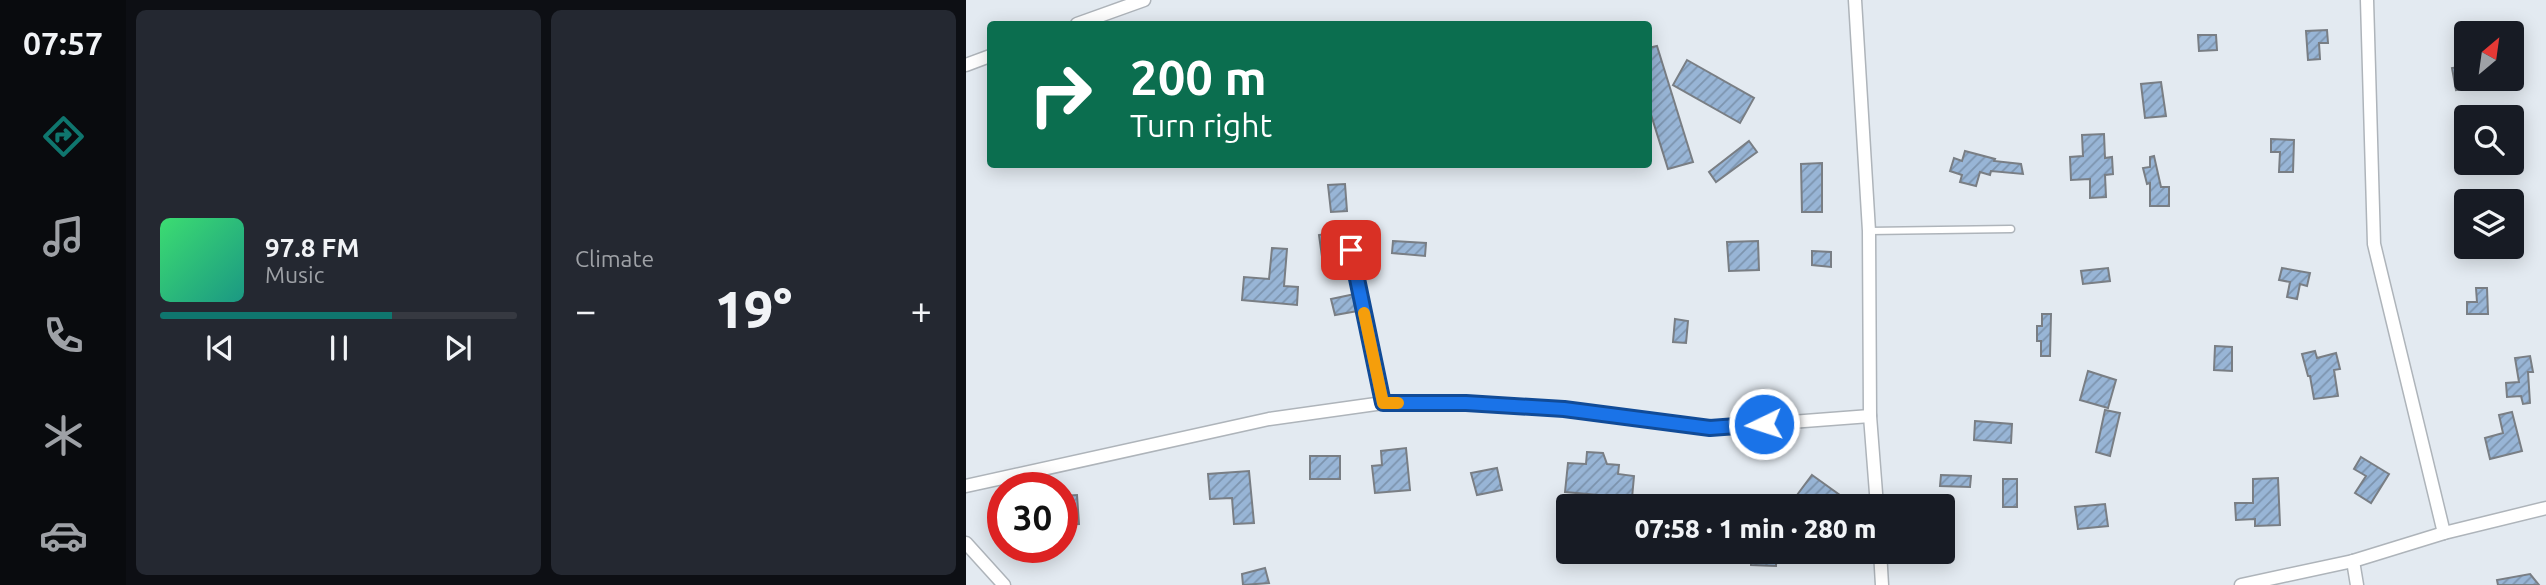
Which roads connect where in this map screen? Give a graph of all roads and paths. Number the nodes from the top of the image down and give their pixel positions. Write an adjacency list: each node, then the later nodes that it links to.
1 (1144, 0): 4 (street)
2 (1855, 0): 9 (street)
3 (2367, 0): 15 (street)
4 (1085, 21)
5 (987, 57): 6 (street)
6 (966, 65)
7 (1346, 225): 10 (lane)
8 (2011, 229): 9 (lane)
9 (1869, 231): 11 (street)
10 (1383, 403): 11 (street); 12 (street)
11 (1870, 416): 13 (street)
12 (966, 486)
13 (1876, 494)
14 (2546, 508): 15 (street)
15 (2444, 533): 17 (street)
16 (966, 543): 19 (street)
17 (2353, 561): 21 (street); 22 (street)
18 (1881, 564): 20 (street)
19 (1004, 585)
20 (1882, 585)
21 (2241, 585)
22 (2357, 585)

